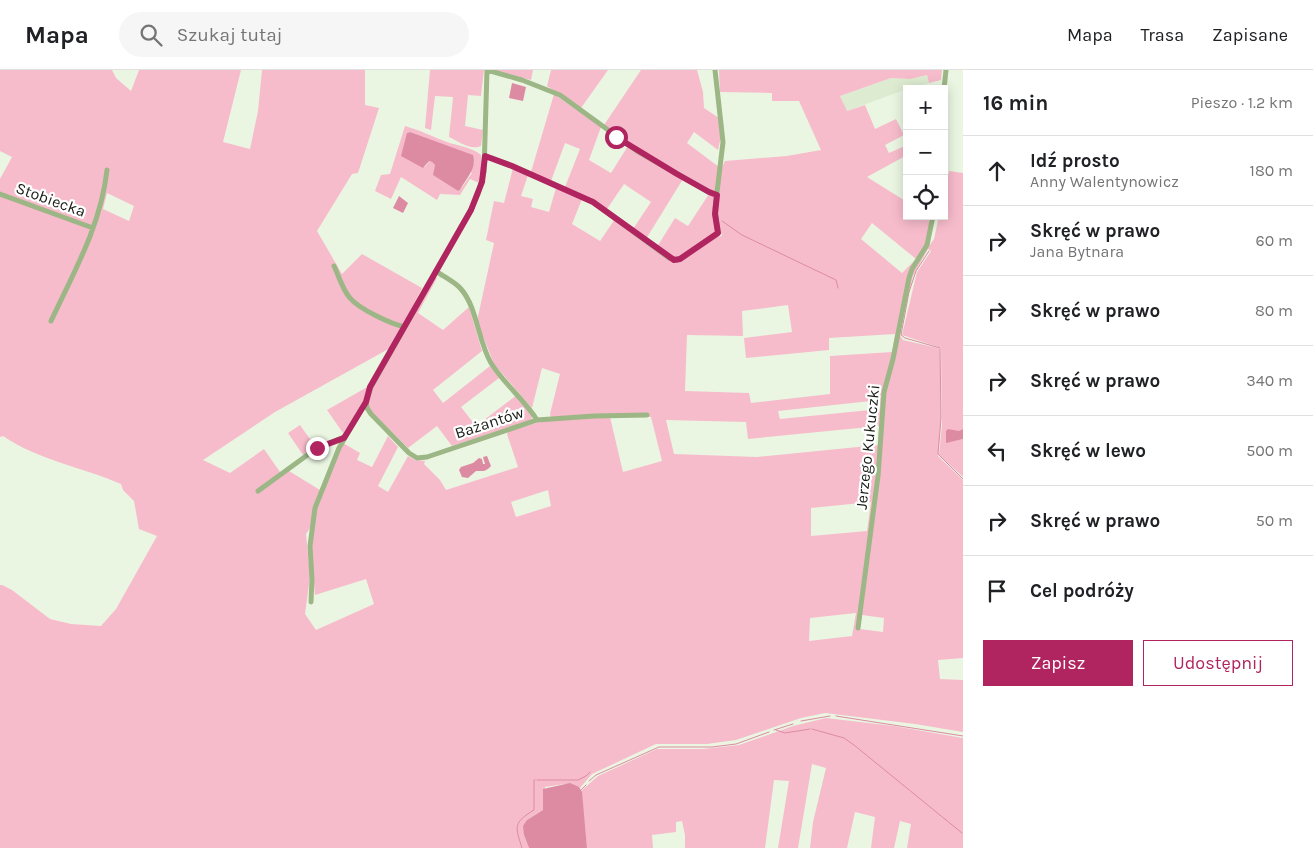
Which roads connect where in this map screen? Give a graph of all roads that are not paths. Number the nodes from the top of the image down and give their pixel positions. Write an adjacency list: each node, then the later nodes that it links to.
1 (487, 70): 5 (street); 8 (street)
2 (715, 70): 8 (street)
3 (946, 70): 4 (street)
4 (944, 85)
5 (485, 156): 8 (street); 12 (street)
6 (108, 170): 10 (street)
7 (0, 194): 10 (street, Stobiecka)
8 (717, 195)
9 (932, 220): 21 (street, Jerzego Kukuczki)
10 (93, 228): 13 (street)
11 (334, 266): 14 (street)
12 (436, 271): 14 (street); 17 (street)
13 (50, 320)
14 (405, 327): 15 (street)
15 (366, 402): 17 (street, Bażantów); 18 (street)
16 (647, 415): 17 (street, Bażantów)
17 (536, 420)
18 (344, 438): 19 (street); 20 (street)
19 (258, 491)
20 (311, 602)
21 (858, 628)

